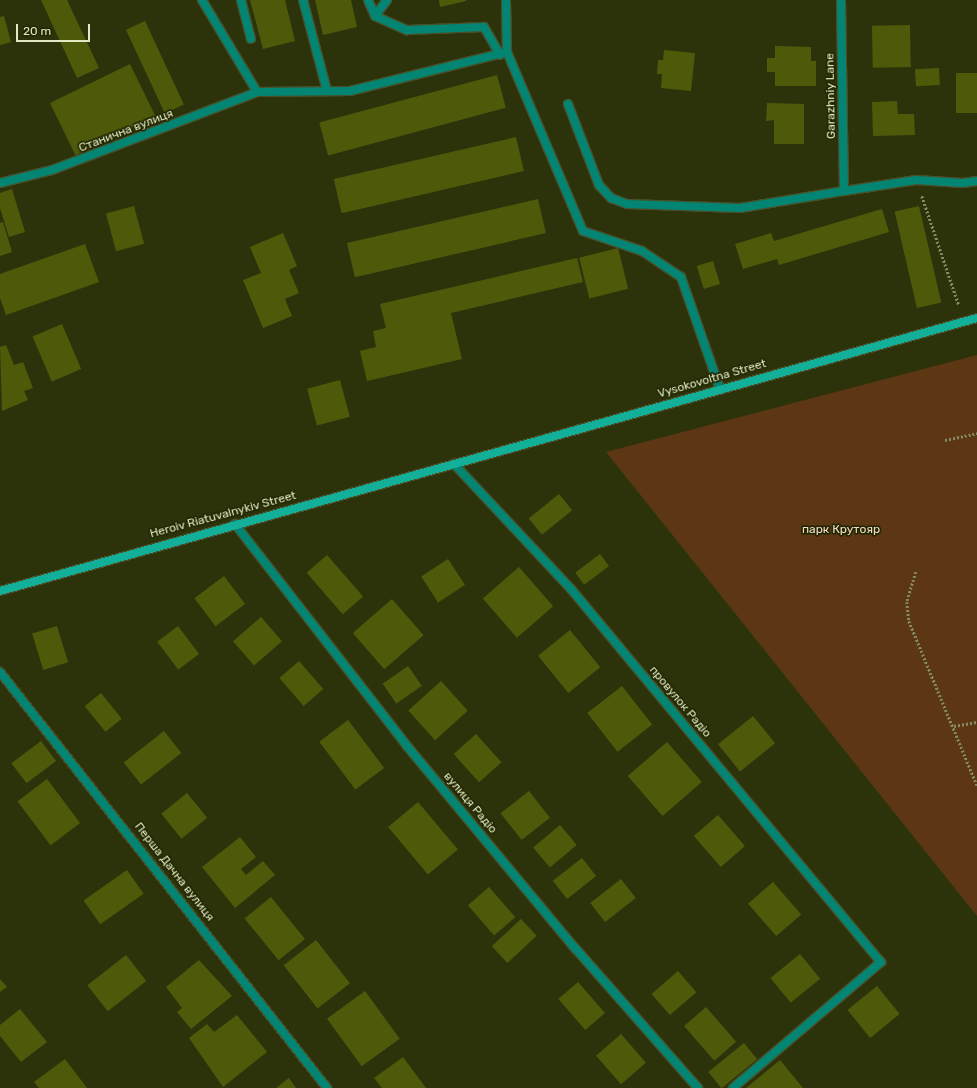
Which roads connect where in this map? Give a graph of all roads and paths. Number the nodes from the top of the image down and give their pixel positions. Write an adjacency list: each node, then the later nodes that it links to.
1 (202, 0): 12 (street)
2 (241, 0): 9 (street)
3 (303, 0): 11 (street)
4 (368, 0): 8 (street)
5 (388, 0): 8 (street)
6 (506, 0): 10 (street)
7 (841, 0): 17 (street, Garazhniy Lane)
8 (375, 16): 10 (street)
9 (251, 38)
10 (503, 53): 11 (street); 20 (street)
11 (327, 91): 12 (street)
12 (257, 92): 16 (street, Станична вулиця)
13 (568, 104): 17 (street)
14 (916, 180): 15 (street); 17 (street); 19 (path)
15 (977, 181)
16 (0, 183)
17 (844, 191)
18 (977, 318): 19 (main road, Vysokovoltna Street)
19 (964, 321): 20 (main road, Vysokovoltna Street)
20 (720, 389): 23 (main road, Vysokovoltna Street)
21 (977, 433): 22 (path)
22 (945, 440)
23 (454, 464): 24 (main road, Heroiv Riatuvalnykiv Street); 33 (street, провулок Радіо)
24 (235, 524): 26 (main road, Heroiv Riatuvalnykiv Street); 32 (street, вулиця Радіо)
25 (916, 572): 29 (path)
26 (0, 591)
27 (0, 672): 31 (street, Перша Дачна вулиця)
28 (977, 722): 29 (path)
29 (954, 726): 30 (path)
30 (977, 785)
31 (327, 1088)
32 (698, 1088)
33 (732, 1088)

